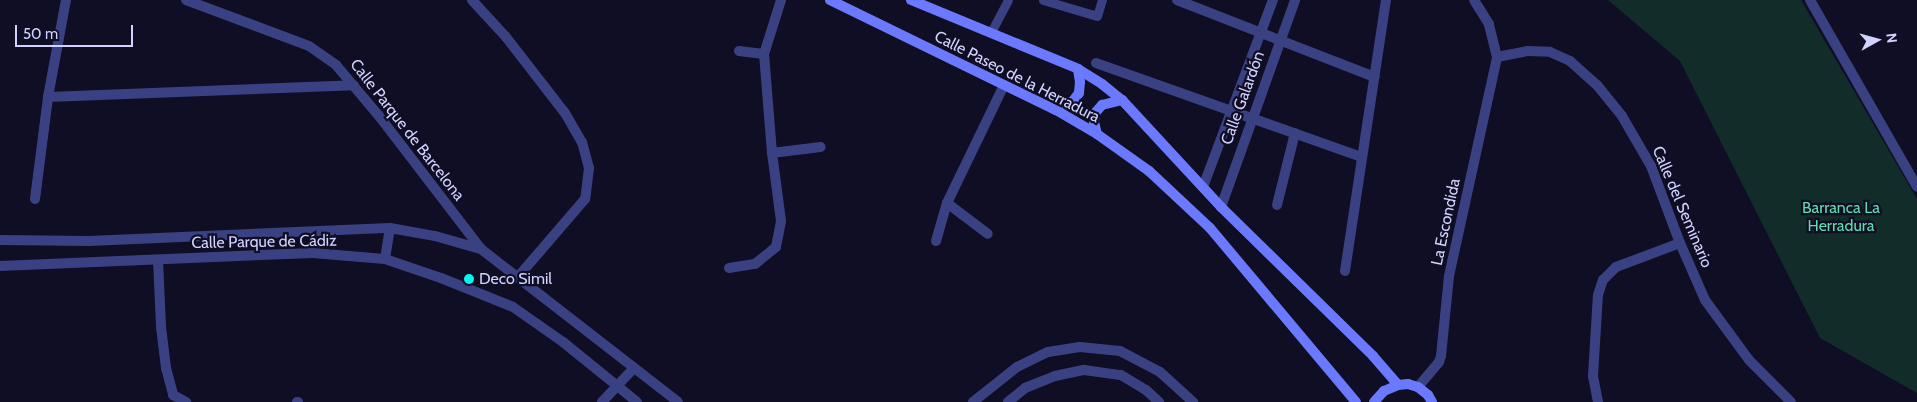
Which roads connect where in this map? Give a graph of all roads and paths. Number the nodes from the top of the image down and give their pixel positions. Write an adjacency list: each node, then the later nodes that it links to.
1 (66, 0): 27 (street)
2 (186, 0): 25 (street, Calle Parque de Barcelona)
3 (472, 0): 54 (street)
4 (781, 0): 20 (street)
5 (830, 0): 26 (main road, Calle Paseo de la Herradura)
6 (911, 0): 16 (main road, Calle Paseo de la Herradura)
7 (1008, 0): 16 (lane)
8 (1043, 0): 9 (lane)
9 (1102, 0)
10 (1177, 0): 17 (street)
11 (1273, 0): 17 (street, Calle Galardón)
12 (1295, 0): 18 (street, Calle Galardón)
13 (1386, 0): 24 (street)
14 (1474, 0): 21 (street)
15 (1810, 0): 38 (street)
16 (991, 32): 23 (main road, Calle Paseo de la Herradura)
17 (1261, 33): 18 (street); 30 (street, Calle Galardón)
18 (1280, 40): 24 (street); 31 (street, Calle Galardón)
19 (739, 51): 20 (street)
20 (764, 54): 35 (street)
21 (1497, 57): 47 (street, Calle del Seminario); 58 (street, La Escondida)
22 (1096, 63): 30 (street)
23 (1078, 69): 28 (main road, Calle Paseo de la Herradura); 29 (main road)
24 (1374, 77): 36 (street)
25 (354, 85): 27 (street); 48 (street, Calle Parque de Barcelona)
26 (1004, 85): 29 (main road, Calle Paseo de la Herradura); 40 (street)
27 (48, 97): 39 (street)
28 (1122, 100): 33 (main road); 37 (main road, Calle Paseo de la Herradura)
29 (1056, 110): 33 (main road, Calle Paseo de la Herradura)
30 (1232, 111): 31 (street); 37 (street, Calle Galardón)
31 (1252, 118): 32 (street); 42 (street, Calle Galardón)
32 (1295, 133): 36 (street); 41 (street)
33 (1097, 134): 67 (main road, Calle Paseo de la Herradura)
34 (822, 147): 35 (street)
35 (772, 153): 52 (street)
36 (1362, 157): 53 (street)
37 (1203, 187): 42 (main road, Calle Paseo de la Herradura)
38 (1917, 187)
39 (35, 199)
40 (947, 203): 44 (street); 46 (street)
41 (1277, 205)
42 (1222, 207): 57 (main road, Calle Paseo de la Herradura)
43 (390, 228): 45 (street, Calle Parque de Cádiz); 48 (street, Calle Parque de Cádiz); 49 (street)
44 (988, 234)
45 (0, 240)
46 (936, 241)
47 (1680, 243): 70 (street); 71 (street, Calle del Seminario)
48 (482, 249): 54 (street, Calle Parque de Cádiz)
49 (385, 259): 50 (street, Calle Parque de Cádiz); 56 (street, Calle Parque de Cádiz)
50 (158, 260): 51 (street, Calle Parque de Cádiz); 59 (street)
51 (0, 266)
52 (729, 268)
53 (1345, 271)
54 (517, 278): 55 (street, Calle Parque de Cádiz)
55 (633, 369): 56 (street); 62 (street, Calle Parque de Cádiz)
56 (616, 385): 60 (street); 61 (street, Calle Parque de Cádiz)
57 (1398, 385): 58 (main road); 68 (main road)
58 (1418, 387): 69 (main road)
59 (186, 402)
60 (602, 402)
61 (637, 402)
62 (678, 402)
63 (973, 402): 66 (street)
64 (1008, 402): 65 (street)
65 (1159, 402)
66 (1193, 402)
67 (1356, 402)
68 (1374, 402)
69 (1432, 402)
70 (1598, 402)
71 (1791, 402)

